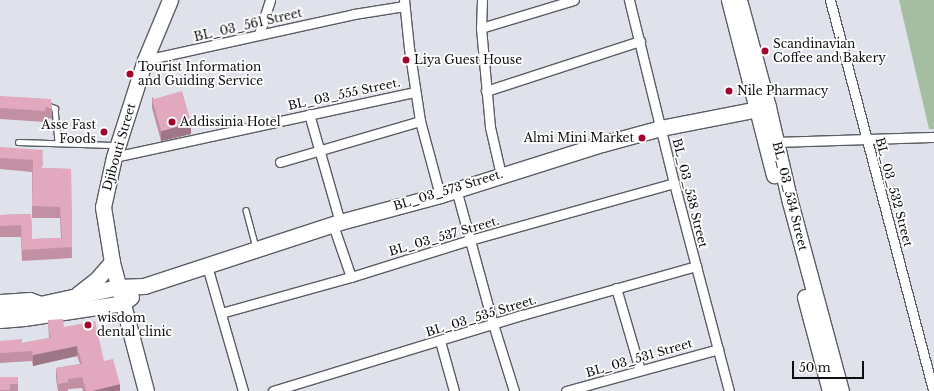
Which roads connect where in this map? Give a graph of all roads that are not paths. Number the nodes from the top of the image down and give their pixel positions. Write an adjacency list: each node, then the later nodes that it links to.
1 (164, 0): 28 (main road, Djibouti Street)
2 (170, 0): 14 (main road, Djibouti Street)
3 (270, 0): 12 (street)
4 (482, 0): 11 (street)
5 (574, 0): 11 (street)
6 (629, 0): 13 (street, BL_03_538 Street)
7 (729, 0): 18 (main road, BL_03_534 Street)
8 (739, 0): 18 (main road, BL_03_534 Street)
9 (830, 0): 23 (street, BL_03_532 Street)
10 (404, 3): 12 (street, BL_03_561 Street); 16 (street)
11 (481, 28): 15 (street)
12 (259, 34): 14 (street, BL_03_561 Street)
13 (640, 41): 15 (street); 21 (street, BL_03_538 Street)
14 (145, 60): 28 (main road, Djibouti Street)
15 (486, 91): 30 (street)
16 (415, 92): 19 (street, BL_03_555 Street.); 20 (street)
17 (44, 104): 26 (lane)
18 (762, 108): 21 (main road, BL_03_573 Street.); 25 (main road, BL_03_534 Street)
19 (309, 114): 27 (street); 28 (street, BL_03_555 Street.)
20 (420, 121): 27 (street); 33 (street)
21 (661, 128): 30 (main road, BL_03_573 Street.); 31 (street, BL_03_538 Street)
22 (934, 137): 23 (street)
23 (867, 138): 25 (street); 69 (street, BL_03_532 Street)
24 (18, 142): 26 (lane)
25 (771, 142): 47 (main road, BL_03_534 Street)
26 (58, 143): 28 (lane)
27 (319, 150): 29 (street); 35 (street)
28 (113, 151): 38 (main road, Djibouti Street)
29 (280, 162)
30 (501, 175): 32 (main road, BL_03_573 Street.)
31 (674, 183): 36 (street, BL_03_537 Street.); 40 (street, BL_03_538 Street)
32 (456, 189): 33 (main road, BL_03_573 Street.); 36 (street)
33 (440, 195): 35 (main road, BL_03_573 Street.)
34 (246, 210): 37 (lane)
35 (336, 224): 37 (main road, BL_03_573 Street.); 41 (street)
36 (470, 240): 41 (street, BL_03_537 Street.); 55 (street)
37 (256, 250): 39 (main road, BL_03_573 Street.)
38 (109, 265): 43 (main road, Djibouti Street); 45 (main road)
39 (208, 266): 42 (main road, BL_03_573 Street.); 52 (street)
40 (696, 266): 44 (street, BL_03_535 Street.); 57 (street, BL_03_538 Street)
41 (351, 277): 52 (street, BL_03_537 Street.)
42 (144, 286): 43 (main road); 49 (main road)
43 (115, 288): 45 (main road); 49 (main road, Djibouti Street)
44 (616, 288): 55 (street, BL_03_535 Street.); 58 (street)
45 (74, 297): 48 (main road)
46 (0, 299): 48 (street)
47 (812, 302): 67 (main road, BL_03_534 Street); 68 (main road, BL_03_534 Street)
48 (45, 303): 51 (main road)
49 (120, 303): 50 (main road); 54 (main road, Djibouti Street)
50 (89, 308): 53 (main road); 54 (main road)
51 (0, 310)
52 (221, 314): 61 (street)
53 (0, 320)
54 (126, 322): 59 (main road, Djibouti Street); 60 (main road, Djibouti Street)
55 (493, 324): 56 (street, BL_03_535 Street.); 64 (street)
56 (440, 341): 62 (street, BL_03_535 Street.); 63 (street)
57 (718, 349): 58 (street, BL_03_531 Street); 66 (street, BL_03_538 Street)
58 (640, 370): 65 (street, BL_03_531 Street)
59 (140, 391)
60 (146, 391)
61 (243, 391)
62 (273, 391)
63 (454, 391)
64 (514, 391)
65 (566, 391)
66 (729, 391)
67 (830, 391)
68 (841, 391)
69 (933, 391)

